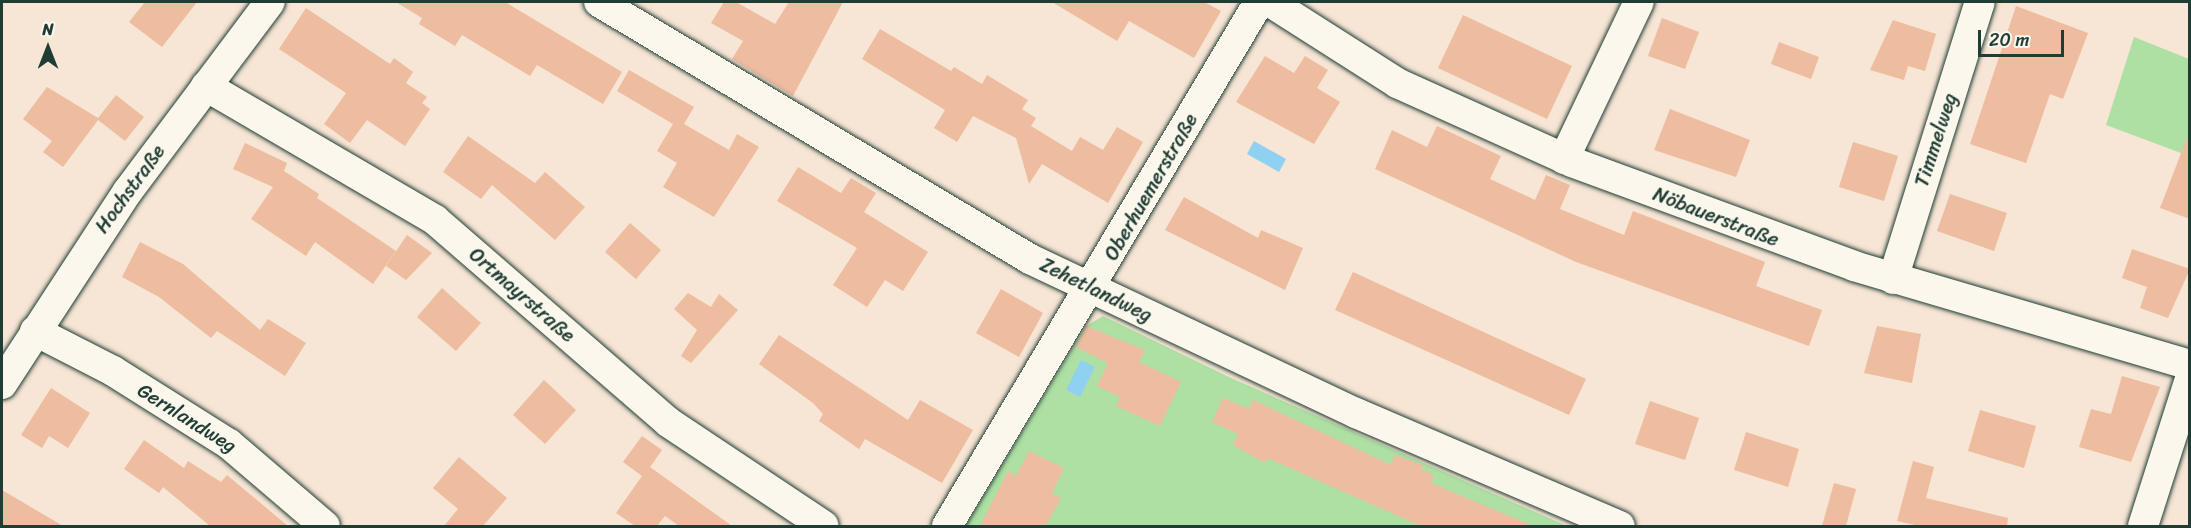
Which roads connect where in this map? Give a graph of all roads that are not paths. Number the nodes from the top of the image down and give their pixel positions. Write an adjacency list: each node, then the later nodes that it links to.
1 (270, 2): 7 (street, Hochstraße)
2 (599, 2): 10 (street, Zehetlandweg)
3 (1259, 2): 10 (street, Oberhuemerstraße)
4 (1270, 2): 8 (street, Nöbauerstraße)
5 (1639, 2): 8 (street)
6 (1980, 2): 9 (street, Timmelweg)
7 (206, 86): 11 (street, Hochstraße); 16 (street, Ortmayrstraße)
8 (1564, 159): 9 (street, Nöbauerstraße)
9 (1893, 279): 12 (street, Nöbauerstraße)
10 (1091, 289): 17 (street, Oberhuemerstraße); 18 (street, Zehetlandweg)
11 (34, 331): 14 (street, Hochstraße); 15 (street, Gernlandweg)
12 (2190, 365)
13 (2190, 379): 19 (street)
14 (2, 384)
15 (325, 526)
16 (824, 526)
17 (947, 526)
18 (1620, 526)
19 (2143, 526)

